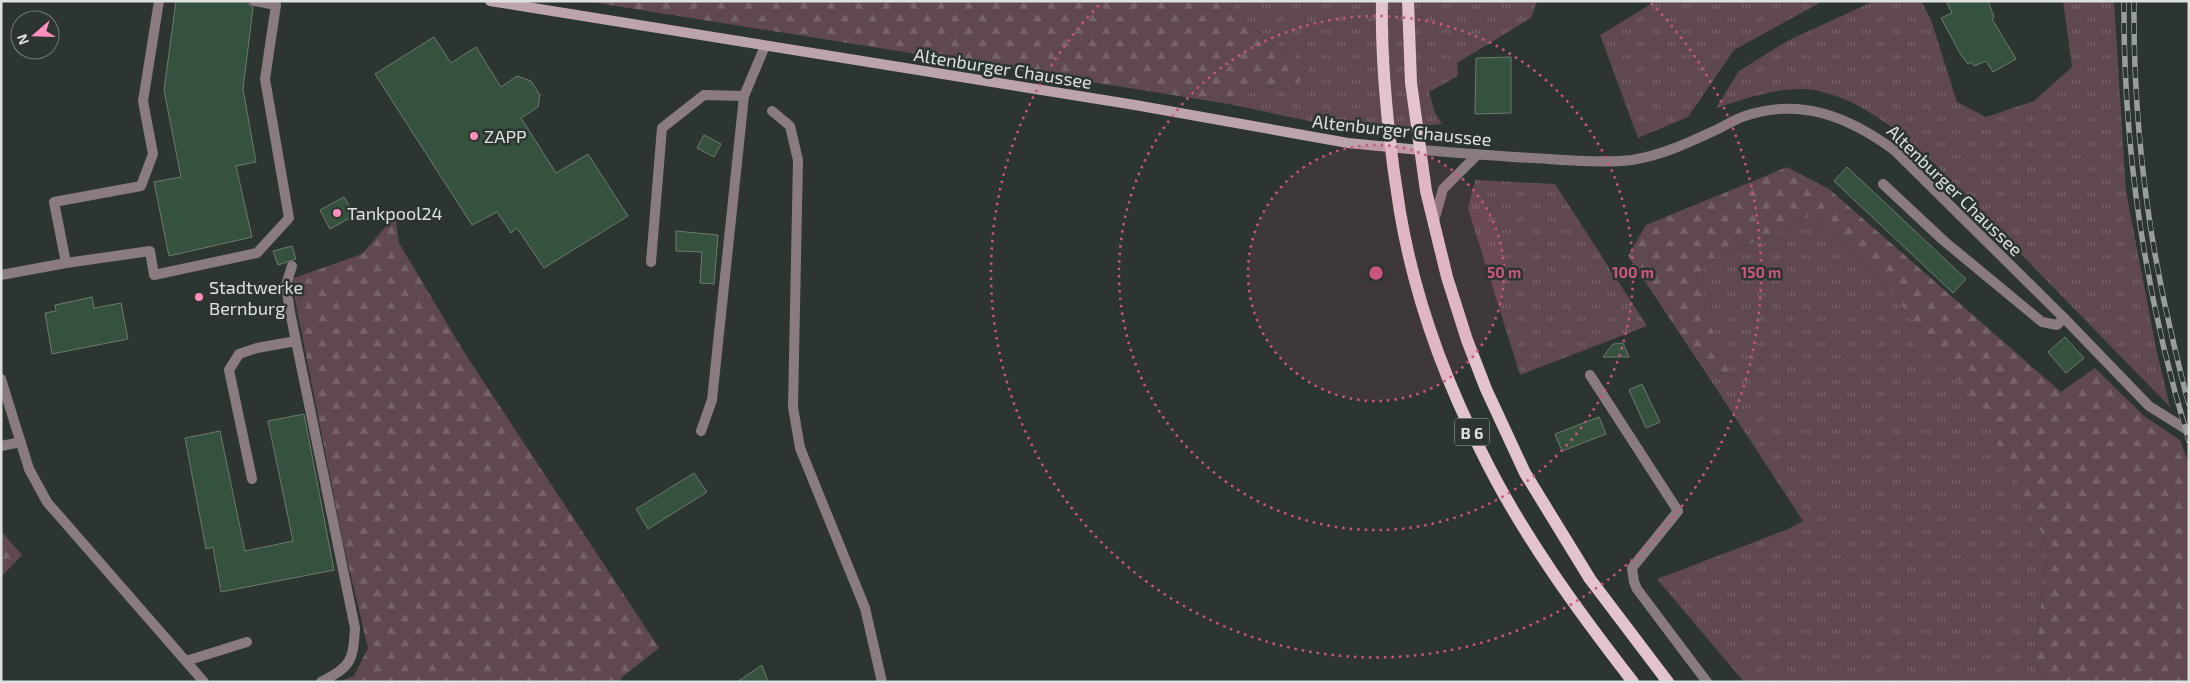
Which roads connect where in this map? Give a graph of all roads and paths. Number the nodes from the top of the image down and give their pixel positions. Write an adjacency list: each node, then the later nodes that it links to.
1 (159, 1): 15 (street)
2 (254, 1): 15 (street)
3 (490, 1): 6 (main road, Altenburger Chaussee)
4 (1382, 1): 9 (main road, B 6)
5 (1408, 1): 10 (main road, B 6)
6 (765, 46): 7 (street); 9 (main road, Altenburger Chaussee)
7 (744, 96): 14 (street); 22 (street)
8 (772, 111): 31 (street)
9 (1391, 147): 10 (main road, Altenburger Chaussee); 32 (main road, B 6)
10 (1420, 150): 11 (street, Altenburger Chaussee); 13 (main road, B 6)
11 (1477, 155): 13 (street, B 6); 18 (street, Altenburger Chaussee)
12 (1883, 184): 18 (street)
13 (1434, 226): 33 (main road, B 6)
14 (651, 262)
15 (66, 263): 17 (street)
16 (292, 266): 19 (street)
17 (1, 275)
18 (2064, 318): 23 (street, Altenburger Chaussee)
19 (296, 341): 26 (street); 30 (street)
20 (1590, 375): 34 (street)
21 (1, 379): 24 (street)
22 (701, 431)
23 (2189, 431)
24 (21, 442): 25 (street); 28 (street)
25 (1, 446)
26 (252, 479)
27 (247, 642): 28 (street)
28 (186, 661): 29 (street)
29 (204, 682)
30 (320, 682)
31 (882, 682)
32 (1634, 682)
33 (1668, 682)
34 (1707, 682)

